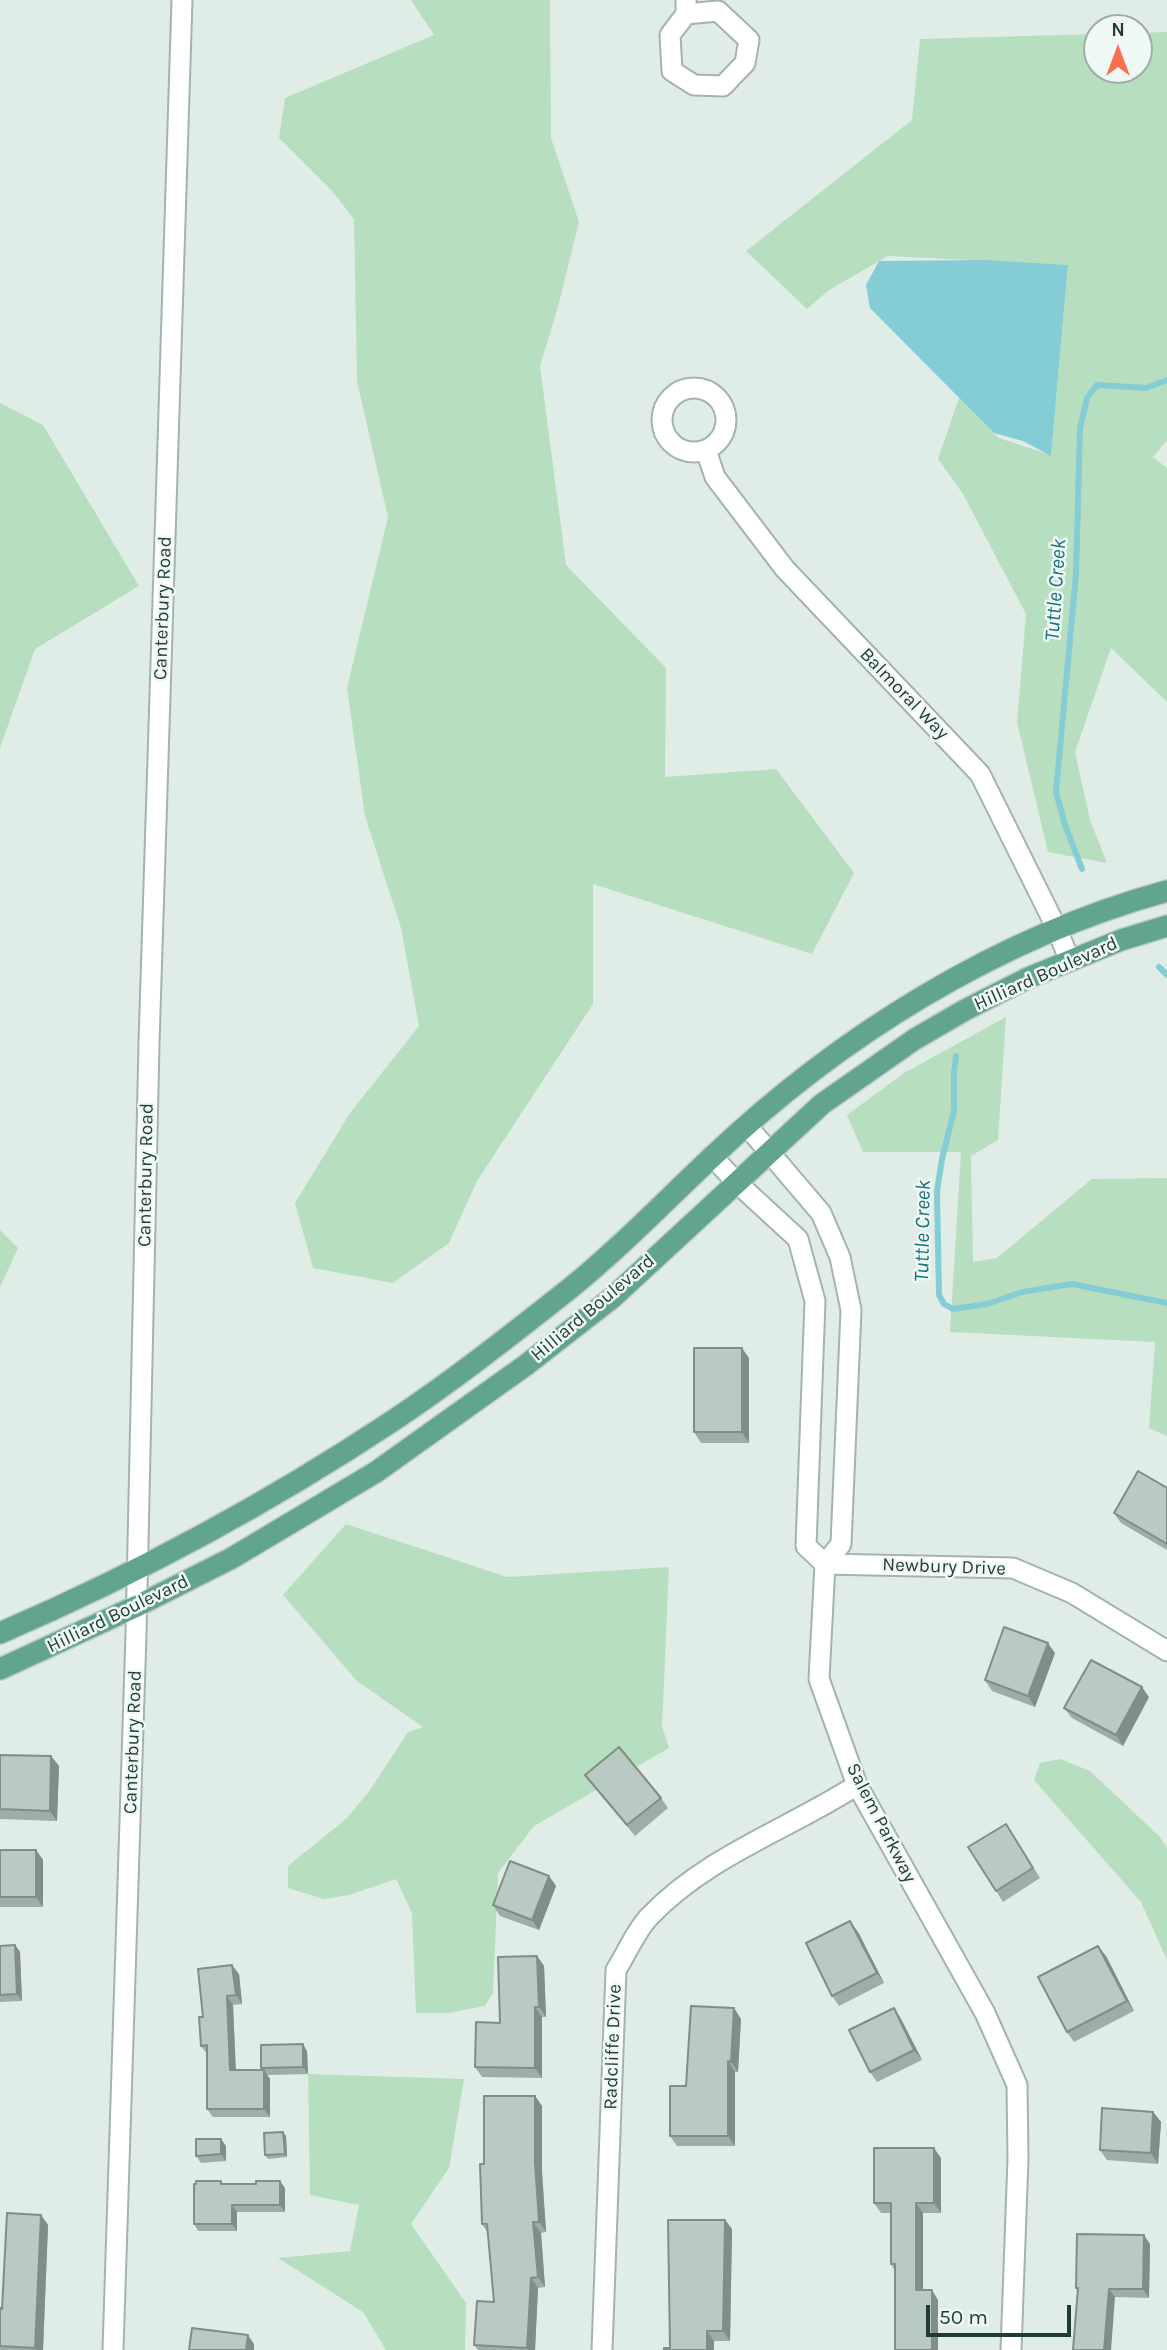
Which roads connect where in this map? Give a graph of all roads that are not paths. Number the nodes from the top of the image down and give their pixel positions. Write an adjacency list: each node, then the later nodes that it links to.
1 (182, 0): 13 (street, Canterbury Road)
2 (686, 7): 2 (street)
3 (706, 450): 6 (street, Balmoral Way)
4 (1167, 891): 6 (main road, Hilliard Boulevard)
5 (1167, 926): 7 (main road, Hilliard Boulevard)
6 (1058, 929): 7 (street, Balmoral Way); 8 (main road, Hilliard Boulevard)
7 (1069, 960): 9 (main road, Hilliard Boulevard)
8 (747, 1126): 9 (street); 10 (main road, Hilliard Boulevard)
9 (771, 1151): 11 (main road, Hilliard Boulevard); 12 (street)
10 (712, 1156): 11 (street); 13 (main road, Hilliard Boulevard)
11 (736, 1182): 12 (street); 14 (main road, Hilliard Boulevard)
12 (825, 1563): 16 (street, Newbury Drive); 18 (street, Salem Parkway)
13 (137, 1569): 14 (street, Canterbury Road); 15 (main road, Hilliard Boulevard)
14 (137, 1606): 17 (main road, Hilliard Boulevard); 19 (street, Canterbury Road)
15 (0, 1633)
16 (1167, 1651)
17 (0, 1670)
18 (857, 1785): 20 (street, Radcliffe Drive); 21 (street, Salem Parkway)
19 (113, 2350)
20 (602, 2350)
21 (1011, 2350)

